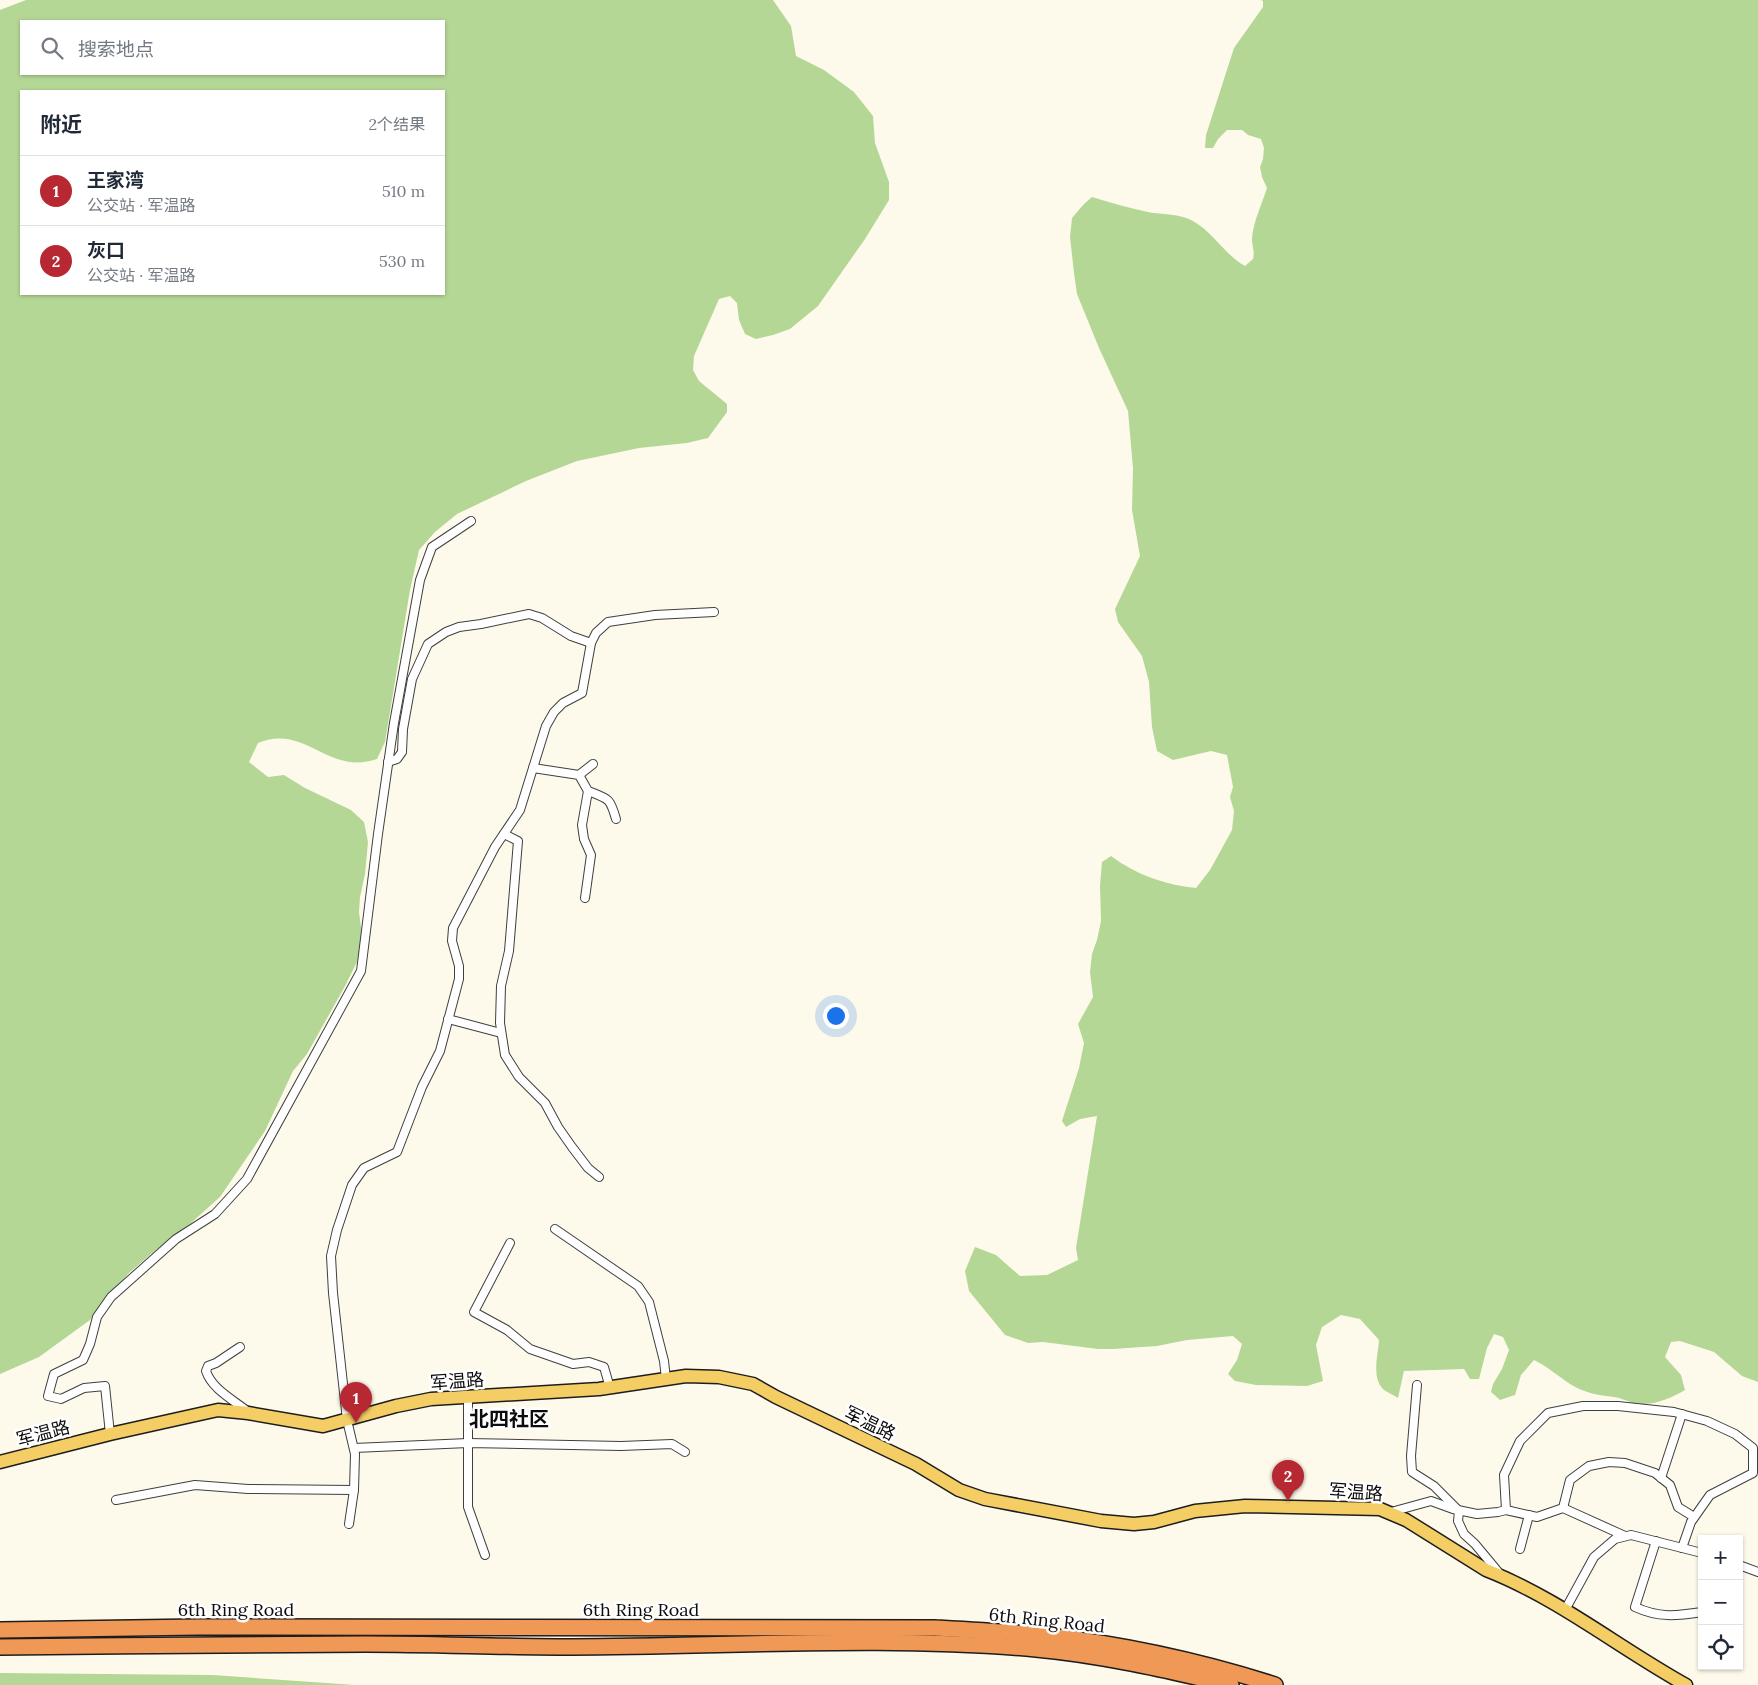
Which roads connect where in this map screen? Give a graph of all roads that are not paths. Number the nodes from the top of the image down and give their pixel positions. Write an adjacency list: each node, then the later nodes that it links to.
1 (471, 521): 4 (street)
2 (714, 612): 3 (street)
3 (591, 643): 4 (street); 6 (street)
4 (388, 762): 25 (street)
5 (592, 764): 7 (street)
6 (533, 768): 7 (street); 10 (street)
7 (579, 775): 8 (street)
8 (588, 791): 9 (street); 11 (street)
9 (616, 819)
10 (504, 834): 12 (street); 13 (street)
11 (584, 898)
12 (448, 1020): 13 (street); 24 (street)
13 (501, 1033): 14 (street)
14 (599, 1177)
15 (555, 1229): 18 (street)
16 (510, 1243): 20 (street)
17 (240, 1347): 22 (street)
18 (666, 1379): 20 (main road, 军温路); 36 (main road, 军温路)
19 (1417, 1385): 35 (street)
20 (610, 1388): 21 (main road, 军温路)
21 (468, 1397): 24 (main road, 军温路); 26 (street)
22 (248, 1412): 24 (main road, 军温路); 25 (main road, 军温路)
23 (1682, 1414): 30 (street); 34 (street); 38 (street)
24 (347, 1420): 27 (street)
25 (110, 1434): 29 (main road, 军温路)
26 (468, 1443): 27 (street); 28 (street); 45 (street)
27 (354, 1448): 31 (street)
28 (685, 1452)
29 (0, 1462)
30 (1661, 1478): 33 (street); 38 (street)
31 (354, 1490): 32 (street); 39 (street)
32 (116, 1500)
33 (1563, 1508): 37 (street); 40 (street)
34 (1506, 1510): 35 (street); 37 (street)
35 (1459, 1511): 36 (street); 48 (street)
36 (1391, 1512): 48 (main road, 军温路)
37 (1529, 1515): 43 (street)
38 (1694, 1518): 42 (street)
39 (349, 1524)
40 (1625, 1536): 41 (street); 49 (street)
41 (1656, 1541): 42 (street); 50 (street)
42 (1682, 1548): 44 (street)
43 (1520, 1549)
44 (1698, 1553)
45 (485, 1554)
46 (1743, 1566): 47 (street)
47 (1758, 1572)
48 (1501, 1576): 49 (main road, 军温路)
49 (1564, 1610): 55 (main road, 军温路)
50 (1698, 1613)
51 (0, 1630): 54 (highway, 6th Ring Road)
52 (0, 1647): 53 (highway, 6th Ring Road)
53 (1231, 1685)
54 (1276, 1685)
55 (1686, 1685)

